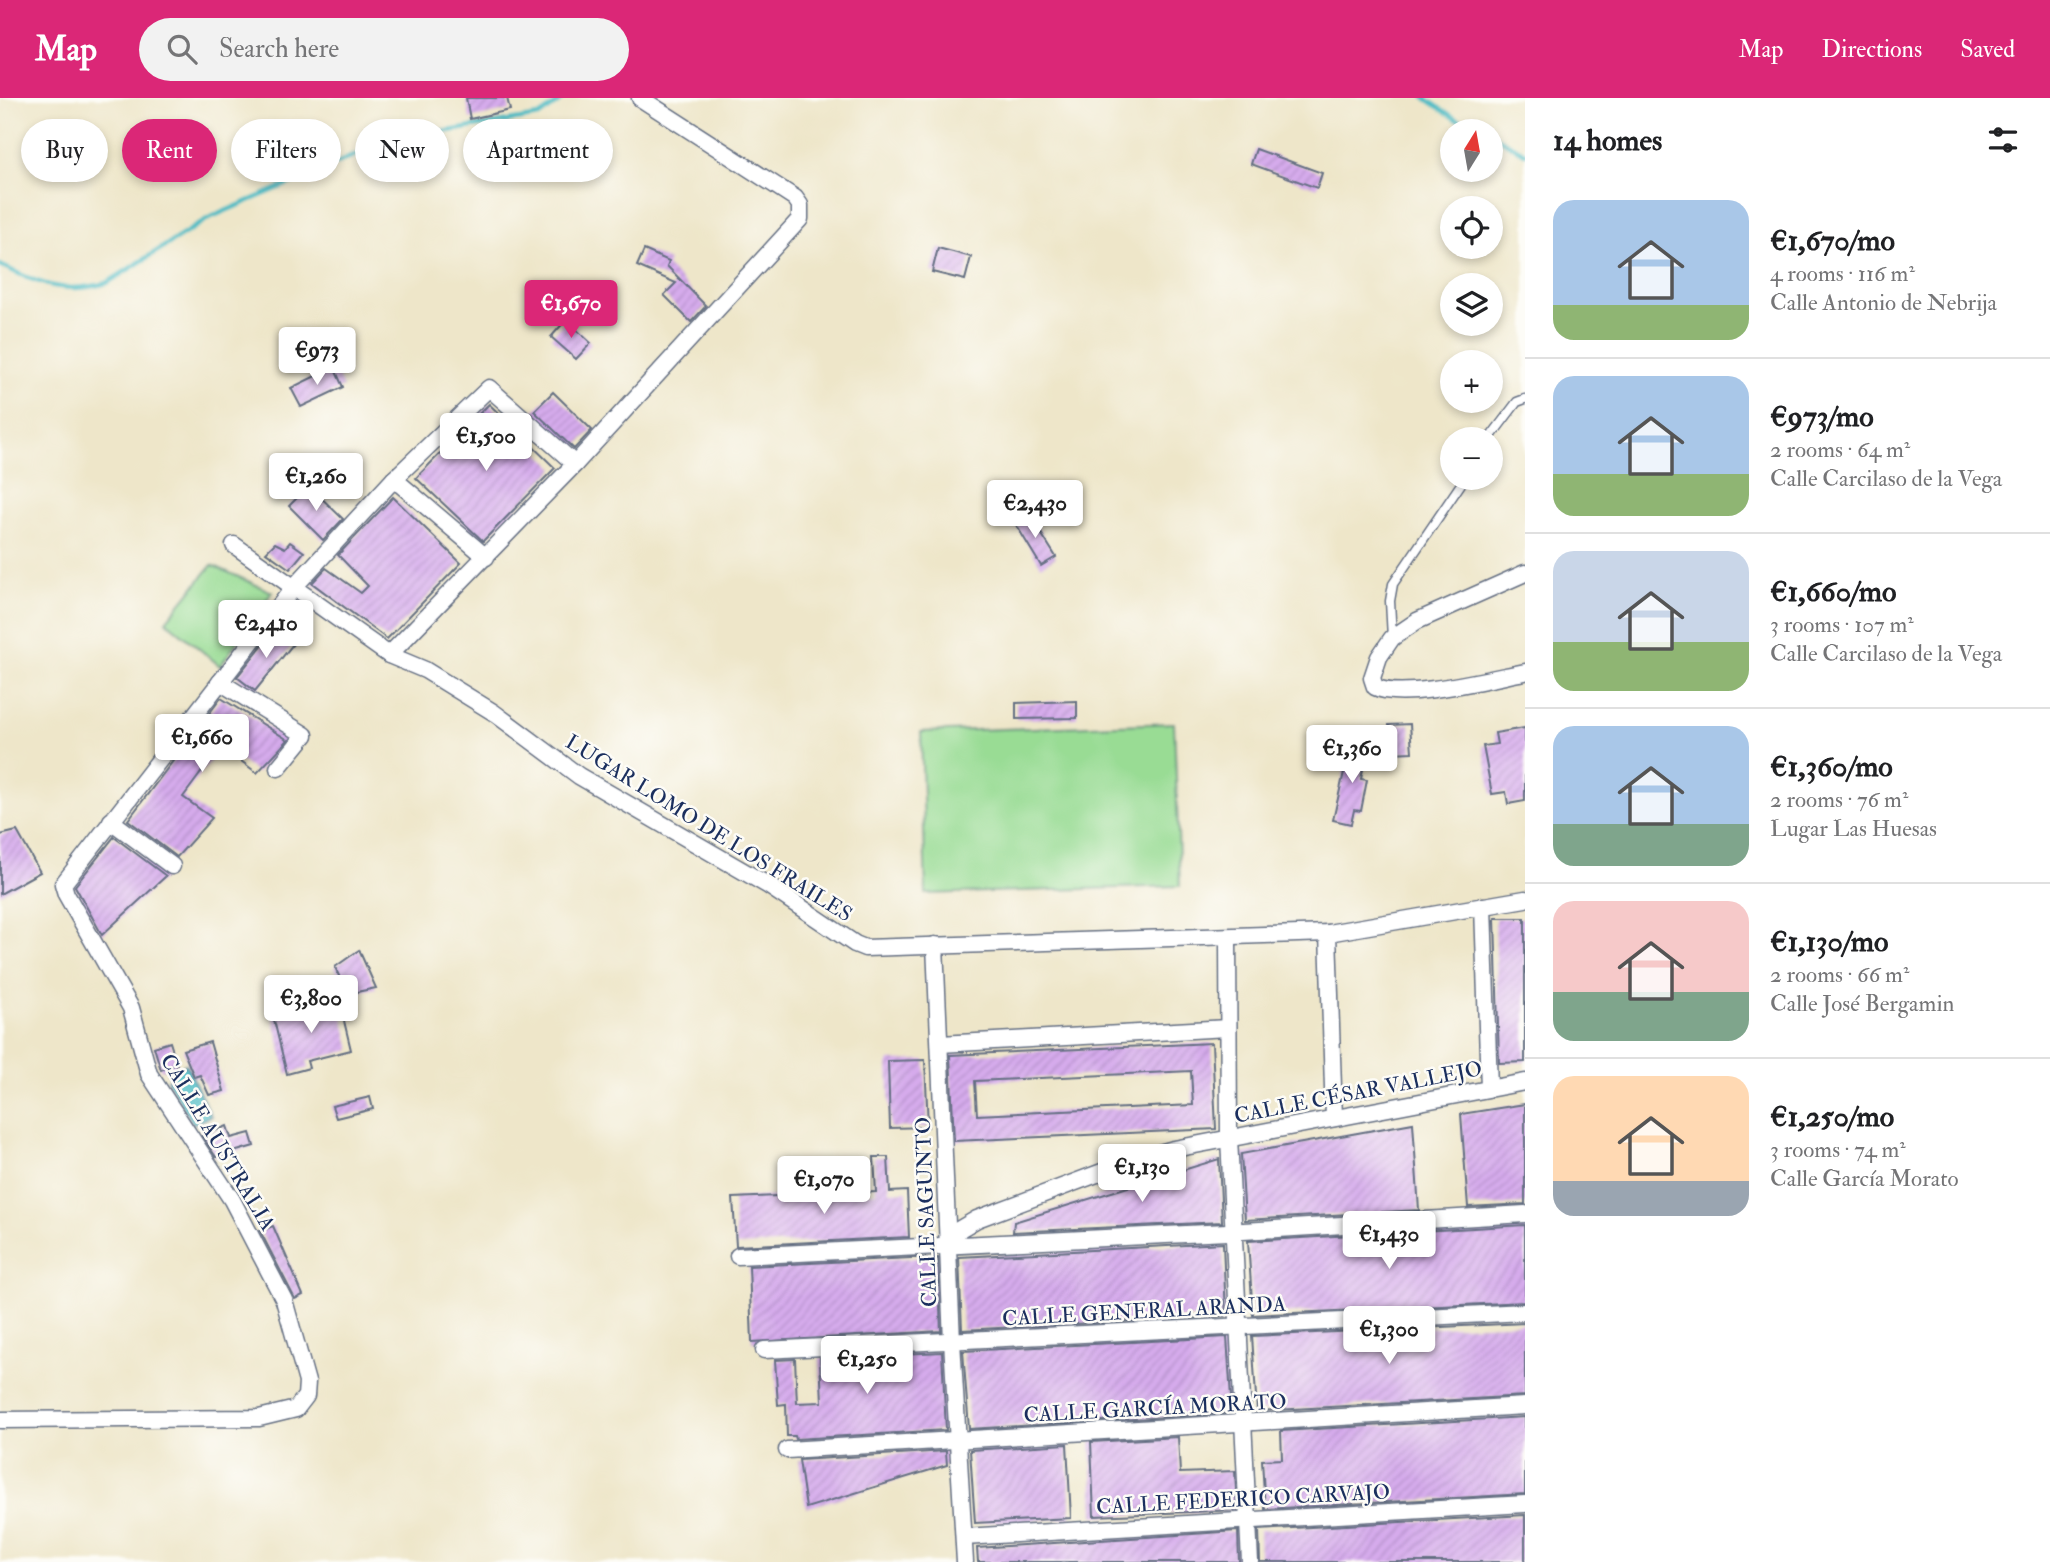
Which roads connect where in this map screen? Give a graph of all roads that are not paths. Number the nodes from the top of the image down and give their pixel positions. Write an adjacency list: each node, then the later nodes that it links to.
1 (640, 98): 4 (street)
2 (1525, 400): 3 (lane)
3 (1498, 427)
4 (575, 464): 5 (street); 8 (street)
5 (394, 479): 8 (street); 10 (street)
6 (1457, 490): 11 (lane)
7 (234, 545): 10 (street, LUGAR LOMO DE LOS FRAILES)
8 (486, 556): 12 (street)
9 (1525, 573): 11 (street)
10 (295, 586): 12 (street, LUGAR LOMO DE LOS FRAILES); 14 (street)
11 (1392, 638): 13 (street)
12 (389, 655): 22 (street, LUGAR LOMO DE LOS FRAILES)
13 (1525, 672)
14 (220, 682): 15 (street); 16 (street)
15 (278, 768)
16 (111, 821): 17 (street); 42 (street, CALLE AUSTRALIA)
17 (172, 866)
18 (1525, 899): 19 (street)
19 (1483, 906): 20 (street); 26 (street)
20 (1328, 933): 21 (street); 27 (street)
21 (1228, 937): 22 (street); 23 (street)
22 (935, 945): 24 (street, CALLE SAGUNTO)
23 (1228, 1028): 24 (street); 28 (street)
24 (940, 1044): 29 (street, CALLE SAGUNTO)
25 (1525, 1082): 26 (street, CALLE CÉSAR VALLEJO)
26 (1489, 1088): 27 (street, CALLE CÉSAR VALLEJO)
27 (1334, 1118): 28 (street, CALLE CÉSAR VALLEJO)
28 (1229, 1138): 30 (street, CALLE CÉSAR VALLEJO); 33 (street)
29 (947, 1200): 32 (street); 35 (street, CALLE SAGUNTO)
30 (1001, 1211): 32 (street, CALLE CÉSAR VALLEJO); 34 (street)
31 (1525, 1214): 33 (street)
32 (977, 1219): 35 (street, CALLE CÉSAR VALLEJO)
33 (1233, 1232): 34 (street); 38 (street)
34 (998, 1243): 35 (street)
35 (949, 1245): 36 (street); 39 (street, CALLE SAGUNTO)
36 (738, 1256)
37 (1525, 1312): 38 (street, CALLE GENERAL ARANDA)
38 (1238, 1328): 39 (street, CALLE GENERAL ARANDA); 43 (street)
39 (952, 1341): 40 (street, CALLE GENERAL ARANDA); 44 (street, CALLE SAGUNTO)
40 (764, 1350)
41 (1525, 1406): 43 (street, CALLE GARCÍA MORATO)
42 (0, 1420)
43 (1243, 1424): 44 (street, CALLE GARCÍA MORATO); 47 (street)
44 (958, 1439): 45 (street, CALLE GARCÍA MORATO); 48 (street, CALLE SAGUNTO)
45 (787, 1450)
46 (1525, 1504): 47 (street, CALLE FEDERICO CARVAJO)
47 (1248, 1519): 48 (street, CALLE FEDERICO CARVAJO); 50 (street)
48 (964, 1537): 49 (street, CALLE SAGUNTO)
49 (965, 1562)
50 (1250, 1562)

